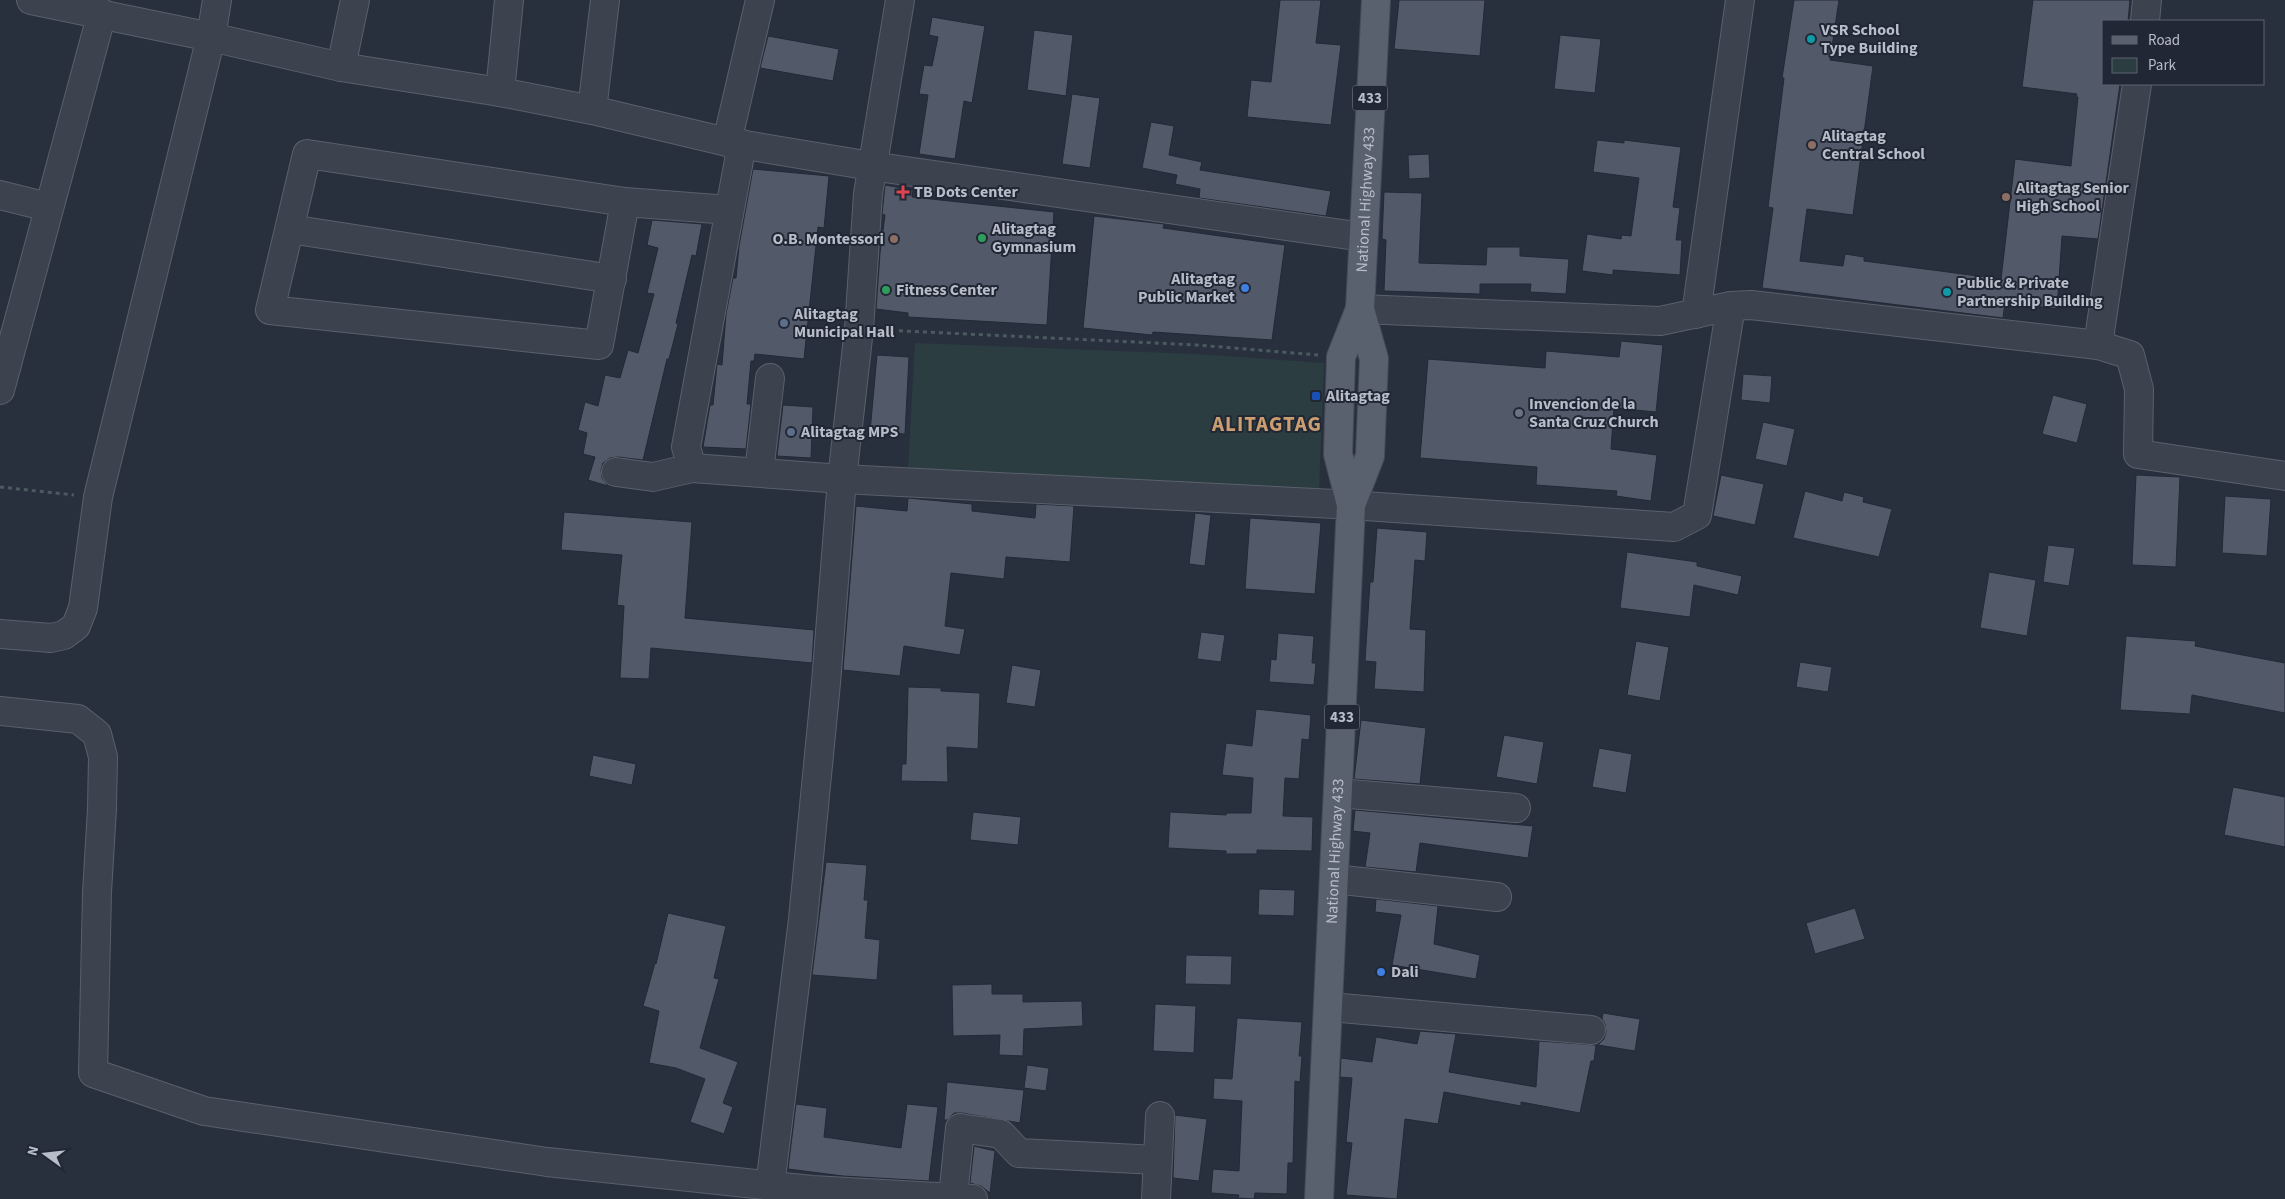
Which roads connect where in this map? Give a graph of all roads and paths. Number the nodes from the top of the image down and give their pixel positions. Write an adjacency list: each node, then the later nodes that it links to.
1 (31, 0): 11 (street)
2 (217, 0): 13 (street)
3 (355, 0): 14 (street)
4 (509, 0): 16 (street)
5 (605, 0): 17 (street)
6 (760, 0): 18 (street)
7 (900, 0): 19 (street)
8 (1376, 0): 25 (main road, National Highway 433 / 433)
9 (1740, 0): 29 (street)
10 (2147, 0): 12 (street)
11 (102, 13): 13 (street); 22 (street)
12 (2145, 20)
13 (211, 37): 14 (street); 41 (street)
14 (341, 67): 16 (street)
15 (2137, 85): 31 (street)
16 (500, 92): 17 (street)
17 (592, 110): 18 (street)
18 (735, 143): 19 (street); 23 (street)
19 (871, 166): 25 (street); 30 (street)
20 (0, 195): 22 (street)
21 (625, 202): 23 (street); 24 (street); 26 (street)
22 (48, 208): 34 (street)
23 (729, 210): 35 (street)
24 (290, 229): 26 (street); 26 (street)
25 (1363, 236): 28 (main road, National Highway 433 / 433)
26 (612, 278)
27 (1731, 306): 29 (street); 31 (street); 42 (street)
28 (1360, 309): 29 (street); 32 (main road, National Highway 433 / 433); 42 (main road, National Highway 433 / 433)
29 (1696, 314)
30 (859, 329): 32 (path); 39 (street)
31 (2098, 345): 38 (street)
32 (1341, 357): 42 (main road, National Highway 433 / 433)
33 (770, 378): 37 (street)
34 (0, 390)
35 (692, 468): 36 (street); 37 (street)
36 (616, 472)
37 (759, 472): 39 (street)
38 (2285, 476)
39 (842, 479): 42 (street); 53 (street)
40 (0, 487): 41 (path)
41 (98, 498): 43 (street)
42 (1351, 505): 45 (main road, National Highway 433 / 433)
43 (0, 634)
44 (0, 712): 53 (street)
45 (1338, 793): 46 (street); 47 (main road, National Highway 433 / 433)
46 (1516, 808)
47 (1334, 879): 48 (street); 49 (main road, National Highway 433 / 433)
48 (1497, 897)
49 (1330, 1007): 50 (street); 57 (main road, National Highway 433 / 433)
50 (1591, 1030)
51 (1160, 1116): 52 (street)
52 (1157, 1160): 55 (street); 56 (street)
53 (770, 1186): 54 (street)
54 (811, 1194): 55 (street)
55 (963, 1198)
56 (1156, 1199)
57 (1319, 1199)

